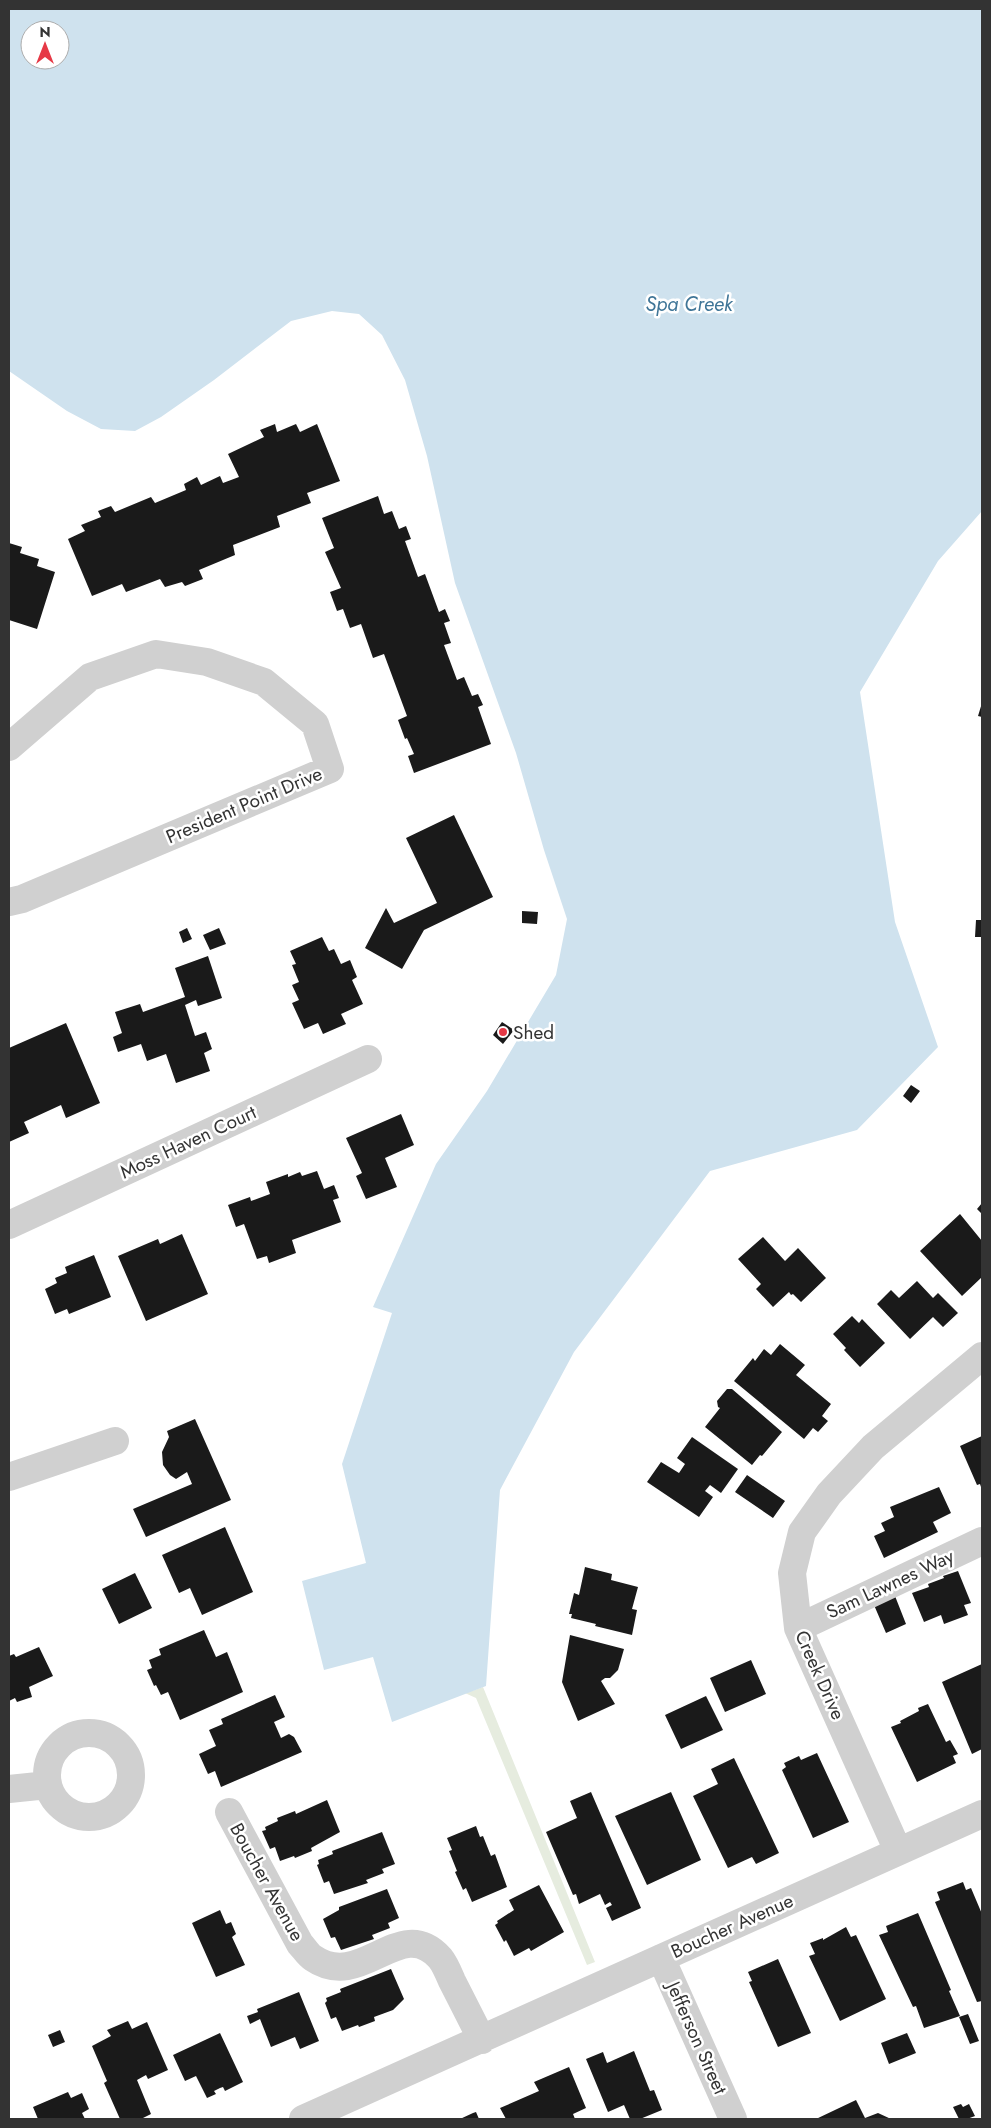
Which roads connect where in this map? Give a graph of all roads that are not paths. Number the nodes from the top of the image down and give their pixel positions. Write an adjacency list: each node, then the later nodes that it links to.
1 (9, 747): 2 (street, President Point Drive)
2 (9, 902)
3 (368, 1059): 4 (street, Moss Haven Court)
4 (9, 1225)
5 (982, 1356): 9 (street, Creek Drive)
6 (115, 1441): 7 (street)
7 (9, 1477)
8 (982, 1540): 9 (street, Sam Lawnes Way)
9 (798, 1628): 14 (street, Creek Drive)
10 (48, 1785): 11 (street)
11 (9, 1789)
12 (229, 1812): 16 (street, Boucher Avenue)
13 (982, 1814): 14 (street, Boucher Avenue)
14 (898, 1851): 15 (street, Boucher Avenue)
15 (661, 1958): 16 (street, Boucher Avenue); 18 (street, Jefferson Street)
16 (482, 2040): 17 (street, Boucher Avenue)
17 (303, 2119)
18 (733, 2119)

